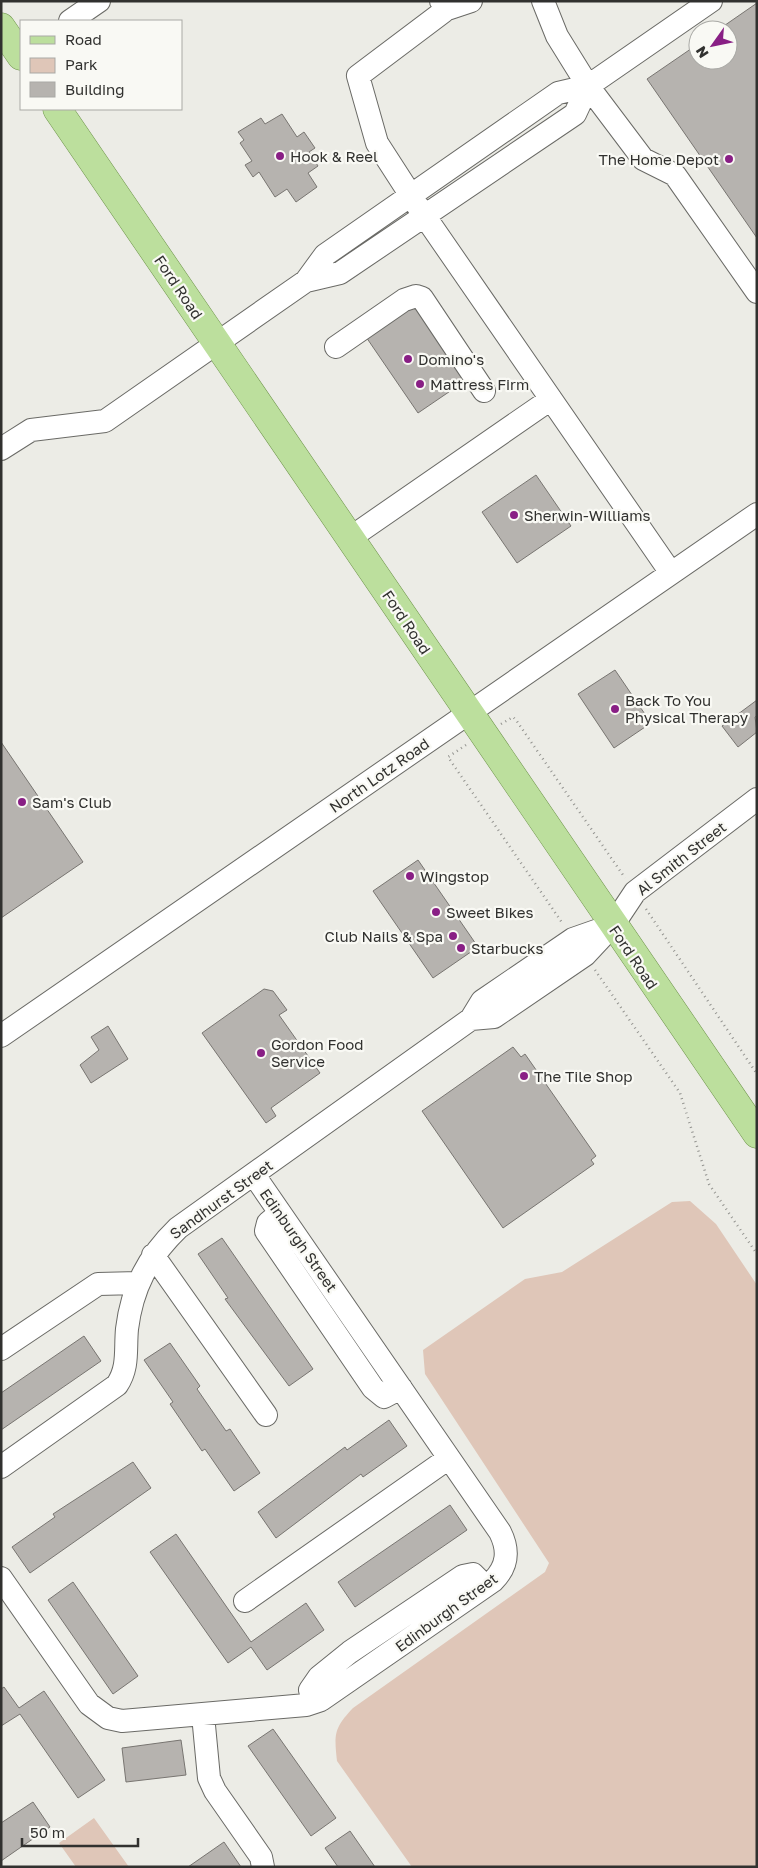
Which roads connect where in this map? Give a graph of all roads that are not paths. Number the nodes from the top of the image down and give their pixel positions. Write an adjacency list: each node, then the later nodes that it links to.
1 (98, 1): 6 (street)
2 (471, 1): 5 (street)
3 (543, 1): 9 (street)
4 (712, 1): 9 (street)
5 (444, 5): 11 (street)
6 (71, 20)
7 (1, 27): 8 (main road)
8 (20, 54)
9 (588, 86): 11 (street); 12 (street); 14 (street)
10 (58, 110): 15 (main road, Ford Road)
11 (411, 195): 12 (street); 13 (street)
12 (424, 216): 13 (street); 18 (street)
13 (306, 281): 15 (street)
14 (757, 292)
15 (217, 343): 19 (street); 21 (main road, Ford Road)
16 (336, 347): 17 (street)
17 (484, 391)
18 (551, 399): 21 (street); 22 (street)
19 (1, 449)
20 (753, 525): 22 (street, North Lotz Road)
21 (350, 538): 23 (main road, Ford Road)
22 (671, 573): 23 (street, North Lotz Road)
23 (469, 712): 25 (main road, Ford Road); 26 (street, North Lotz Road)
24 (757, 799): 25 (street, Al Smith Street)
25 (612, 925): 27 (main road, Ford Road); 28 (street, Sandhurst Street)
26 (1, 1036)
27 (757, 1134)
28 (254, 1175): 29 (street, Sandhurst Street); 33 (street, Edinburgh Street)
29 (153, 1255): 30 (street, Sandhurst Street); 32 (street)
30 (138, 1283): 31 (street); 34 (street, Sandhurst Street)
31 (1, 1349)
32 (266, 1415)
33 (449, 1458): 36 (street); 37 (street, Edinburgh Street)
34 (1, 1467)
35 (1, 1578): 37 (street, Edinburgh Street)
36 (245, 1601)
37 (203, 1715): 38 (street)
38 (263, 1867)

